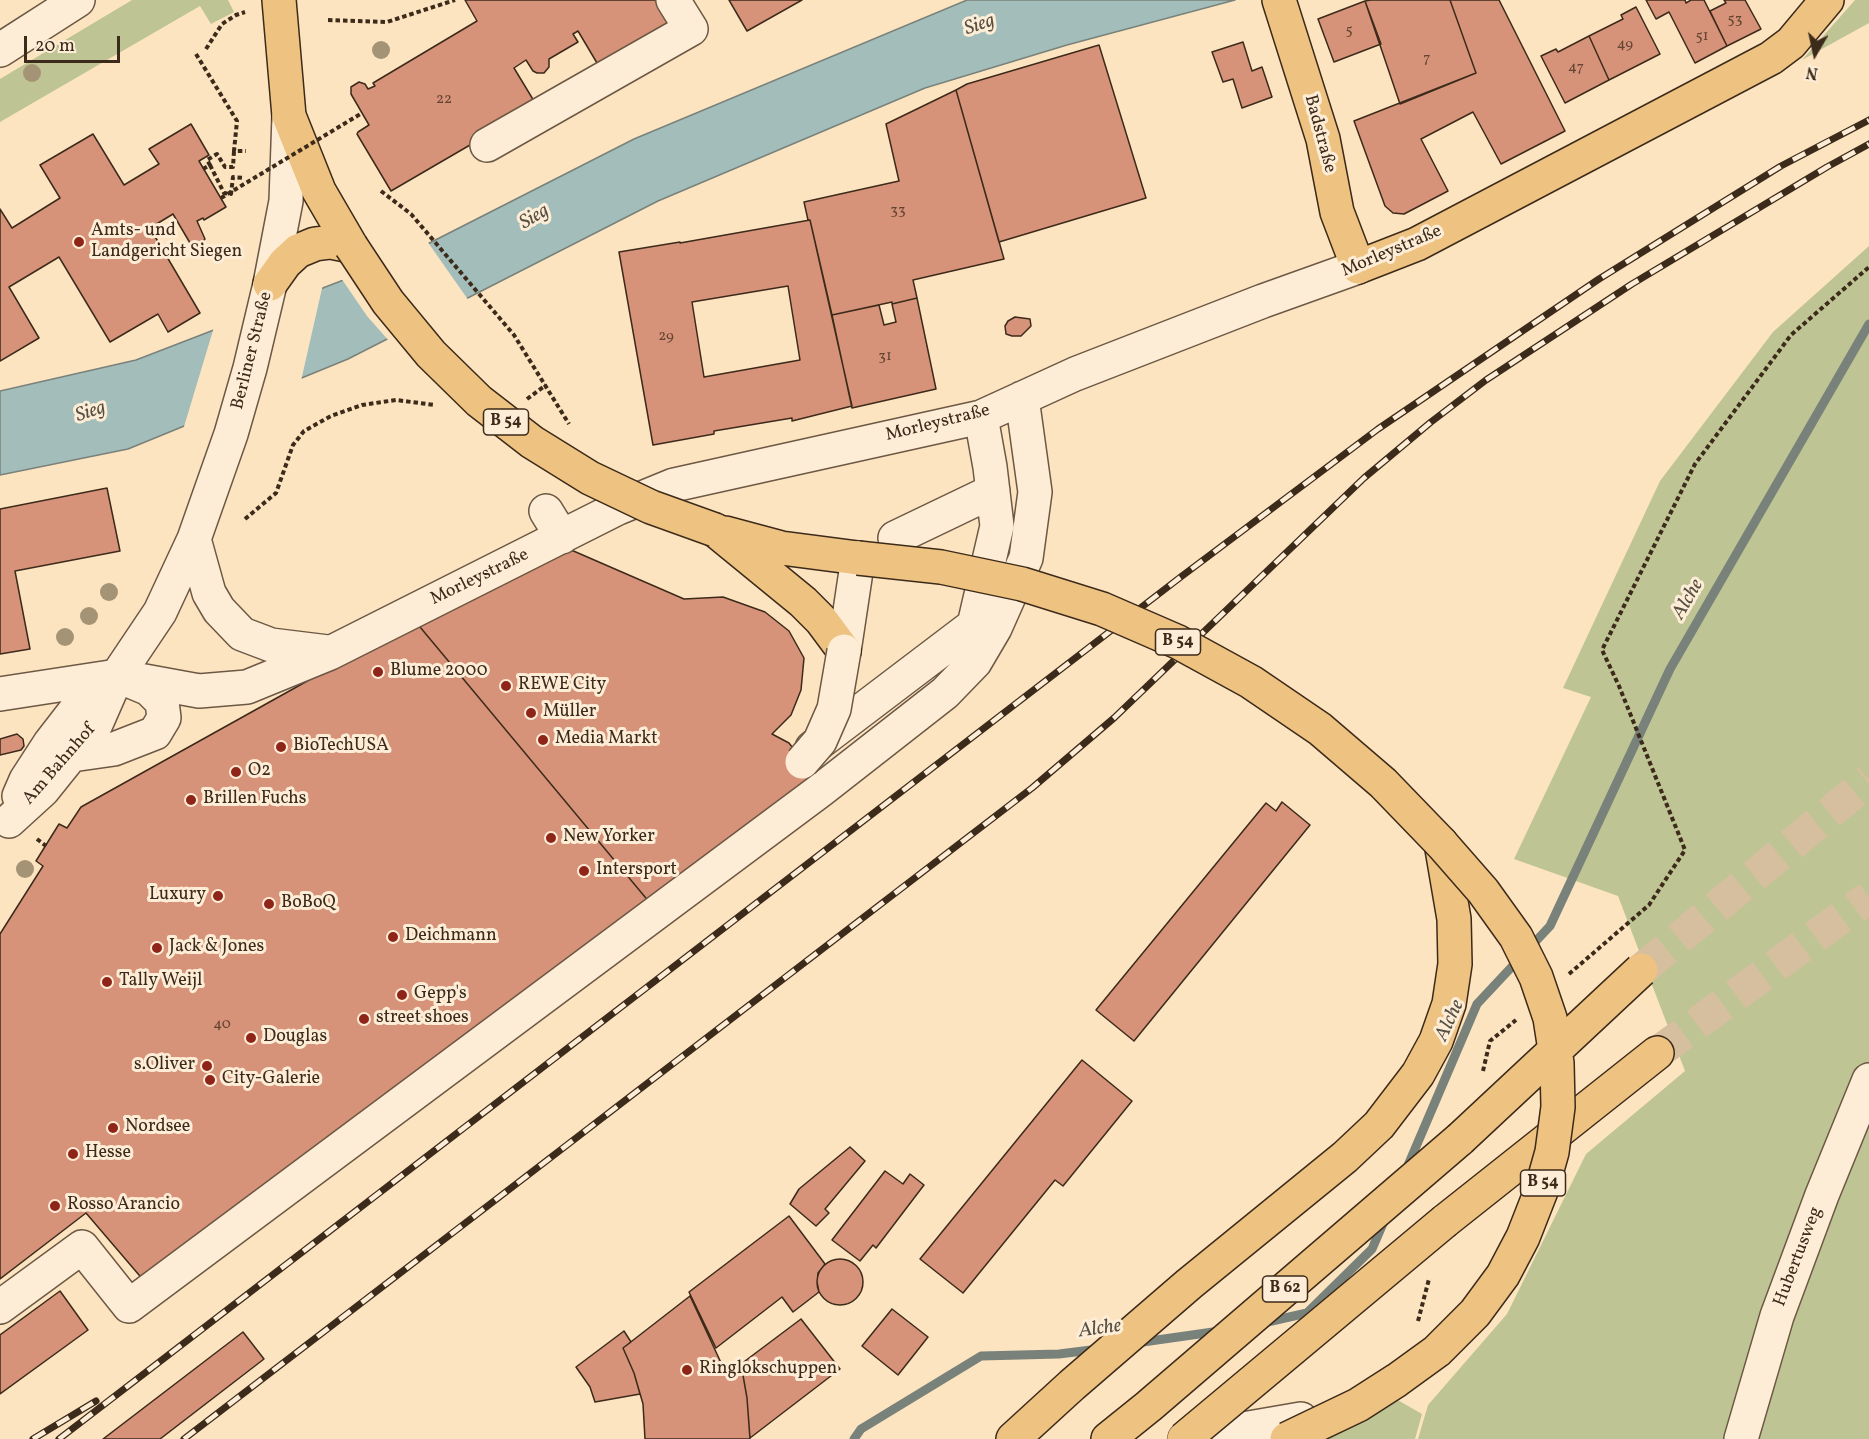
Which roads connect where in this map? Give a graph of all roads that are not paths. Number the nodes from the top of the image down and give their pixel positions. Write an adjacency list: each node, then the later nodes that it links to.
1 (279, 0): 7 (main road, Berliner Straße / B 54)
2 (673, 0): 8 (street)
3 (1827, 0): 10 (main road, Morleystraße)
4 (74, 1): 6 (street)
5 (1284, 15): 10 (main road, Badstraße)
6 (0, 50)
7 (290, 116): 9 (main road, B 54); 11 (street, Berliner Straße)
8 (487, 145)
9 (351, 246): 11 (main road); 15 (main road, B 54, bridge)
10 (1358, 267): 12 (street, Morleystraße)
11 (270, 284): 17 (street, Berliner Straße)
12 (1022, 398): 13 (street, Morleystraße); 24 (street)
13 (981, 417): 14 (street); 20 (street, Morleystraße)
14 (993, 492): 16 (street); 24 (street)
15 (714, 530): 18 (main road, B 54); 19 (main road)
16 (895, 538)
17 (194, 539): 20 (street); 21 (street, Berliner Straße)
18 (858, 558): 19 (street); 26 (main road, B 54, bridge)
19 (843, 651): 24 (street, bridge)
20 (330, 653): 21 (street, Morleystraße)
21 (117, 676): 22 (street, Morleystraße); 23 (street, Am Bahnhof); 23 (street); 25 (street, Am Bahnhof)
22 (0, 694)
23 (72, 755): 25 (street, Am Bahnhof)
24 (808, 771): 30 (street)
25 (4, 828)
26 (1441, 843): 31 (main road, B 54, bridge); 32 (main road)
27 (1641, 970): 33 (main road, B 62, bridge)
28 (1657, 1053): 34 (main road, B 62, bridge)
29 (1869, 1080): 35 (street, Hubertusweg)
30 (0, 1307)
31 (1294, 1429): 34 (street)
32 (1013, 1439)
33 (1108, 1439)
34 (1185, 1439)
35 (1741, 1439)

